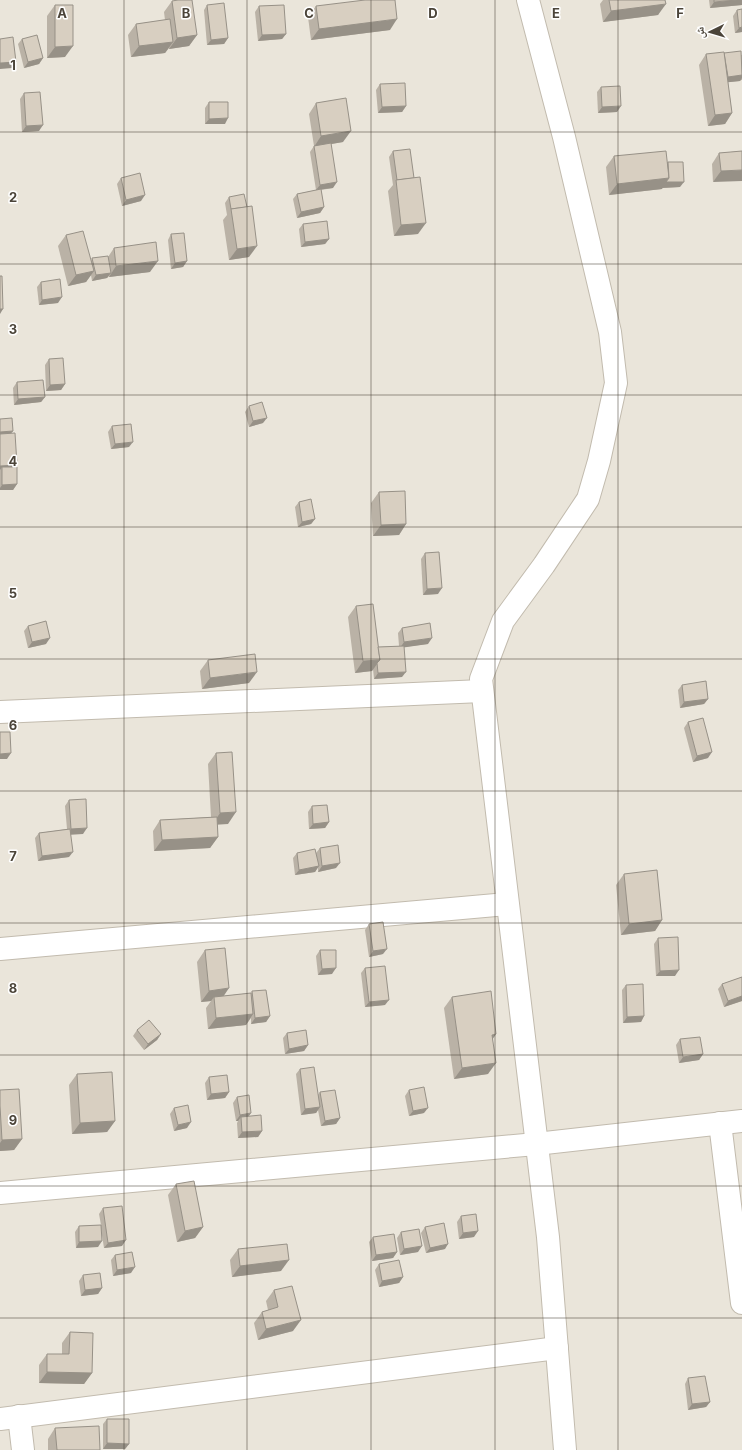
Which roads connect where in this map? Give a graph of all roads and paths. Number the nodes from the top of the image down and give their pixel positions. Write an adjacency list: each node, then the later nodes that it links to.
1 (528, 0): 2 (street)
2 (482, 691): 3 (street); 4 (street)
3 (0, 712)
4 (507, 904): 5 (street); 8 (street)
5 (0, 949)
6 (742, 1121): 7 (street)
7 (720, 1123): 8 (street); 10 (street)
8 (536, 1144): 9 (street); 11 (street)
9 (0, 1193)
10 (742, 1303)
11 (557, 1348): 12 (street); 14 (street)
12 (10, 1418): 13 (street)
13 (23, 1450)
14 (565, 1450)

